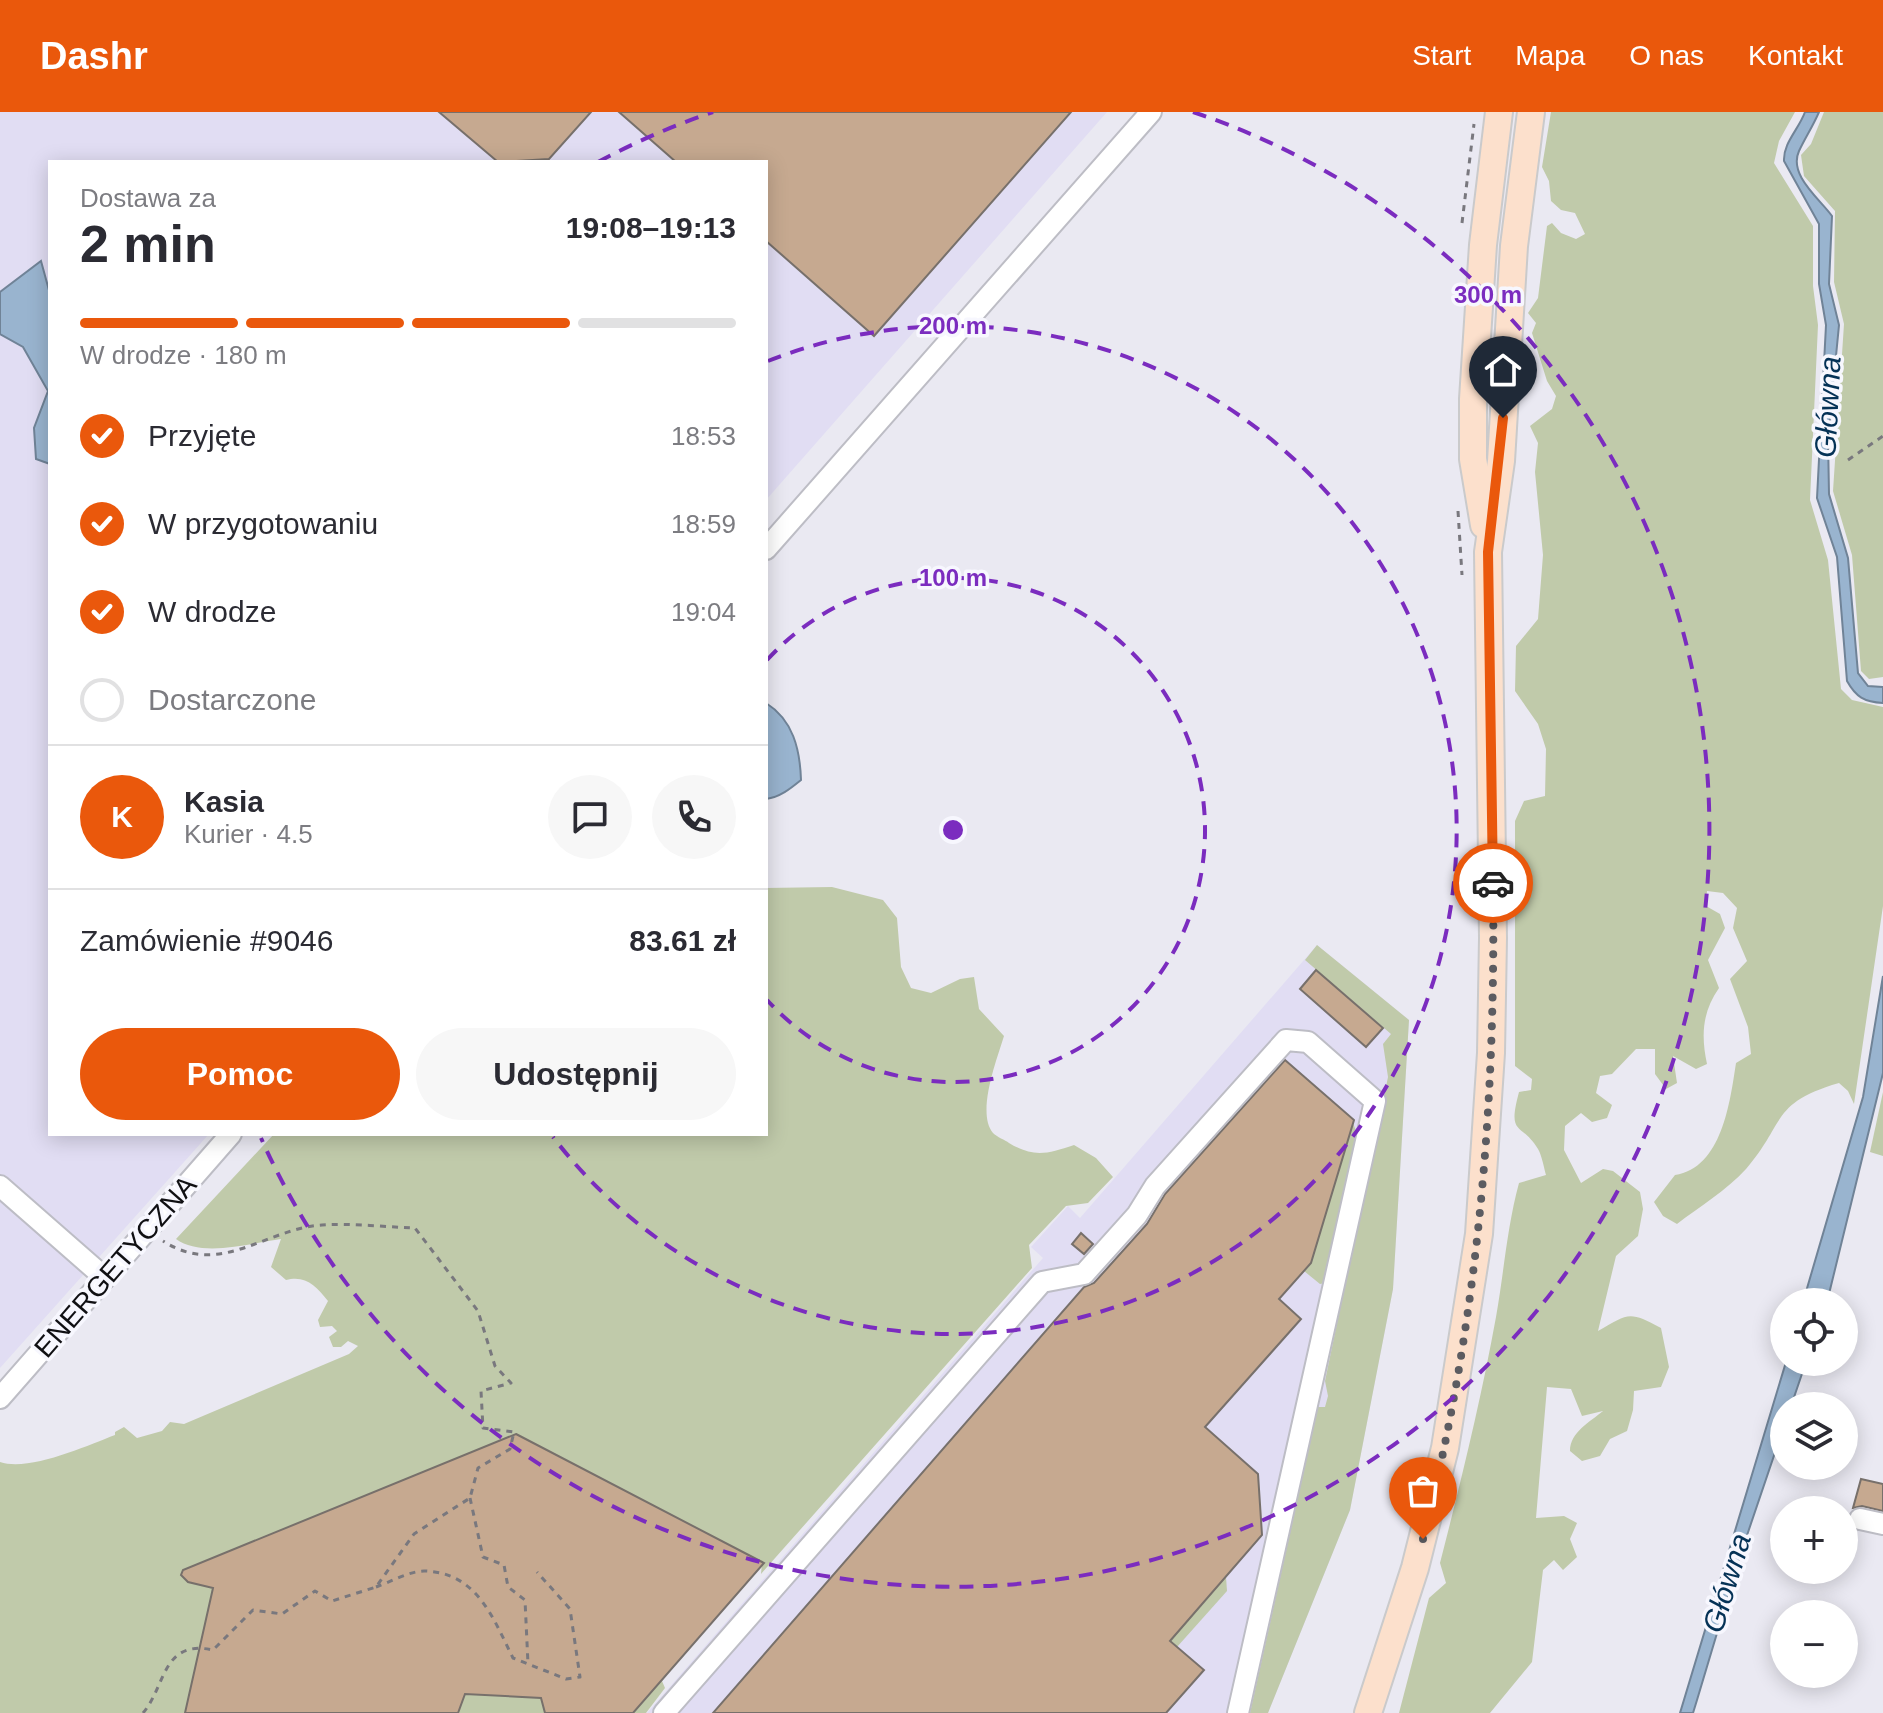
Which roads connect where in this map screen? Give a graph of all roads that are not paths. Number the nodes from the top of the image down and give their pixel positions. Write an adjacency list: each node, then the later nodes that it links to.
1 (1151, 112): 4 (street)
2 (1499, 112): 5 (main road)
3 (1529, 115): 5 (main road)
4 (768, 547)
5 (1488, 552): 14 (main road)
6 (229, 1136): 8 (street, ENERGETYCZNA)
7 (0, 1186): 8 (street)
8 (105, 1278): 9 (street, ENERGETYCZNA)
9 (0, 1398)
10 (1860, 1519): 11 (street)
11 (1883, 1524)
12 (664, 1713): 13 (street)
13 (1238, 1713)
14 (1368, 1713)

